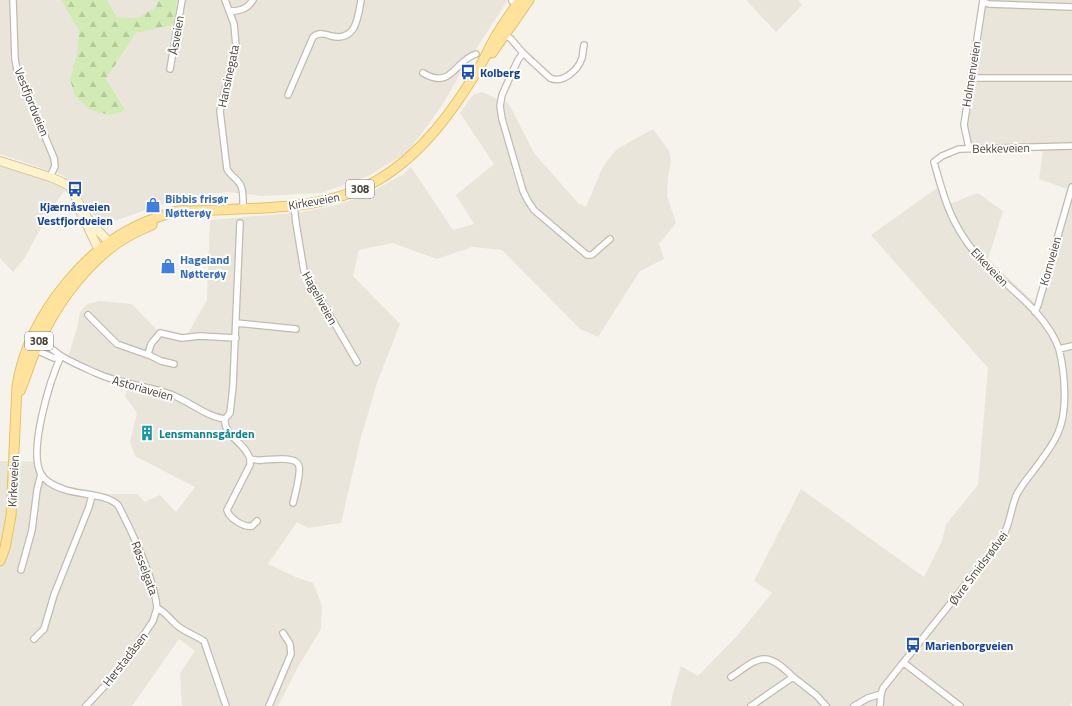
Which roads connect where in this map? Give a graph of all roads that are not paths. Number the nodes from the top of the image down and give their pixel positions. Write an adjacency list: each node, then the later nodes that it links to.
1 (14, 0): 24 (street, Vestfjordveien)
2 (182, 0): 15 (street, Åsveien)
3 (226, 0): 10 (street, Hansinegata)
4 (253, 0): 10 (street)
5 (361, 0): 19 (street)
6 (515, 0): 11 (main road, Kirkeveien / 308)
7 (529, 0): 11 (main road, Kirkeveien / 308)
8 (983, 1): 9 (street); 17 (street, Holmenveien)
9 (1072, 7)
10 (230, 11): 27 (street, Hansinegata)
11 (502, 33): 13 (street); 26 (main road, Kirkeveien / 308)
12 (584, 45): 13 (street)
13 (523, 53): 29 (street)
14 (476, 54): 16 (street)
15 (170, 69)
16 (423, 73)
17 (971, 78): 18 (street); 21 (street, Holmenveien)
18 (1072, 78)
19 (288, 95)
20 (1072, 146): 21 (street, Bekkeveien)
21 (969, 148): 23 (street, Bekkeveien)
22 (0, 161): 24 (main road)
23 (934, 162): 31 (street, Eikeveien)
24 (50, 177): 30 (main road)
25 (1072, 187): 31 (street, Kornveien)
26 (294, 206): 27 (main road, Kirkeveien / 308); 41 (street, Hageliveien)
27 (243, 208): 30 (main road, Kirkeveien / 308)
28 (240, 223): 33 (street)
29 (610, 239)
30 (105, 247): 36 (main road, Kirkeveien / 308)
31 (1034, 312): 38 (street, Eikeveien)
32 (88, 315): 39 (street)
33 (236, 323): 34 (street); 35 (street)
34 (296, 329)
35 (236, 338): 39 (street); 43 (street)
36 (35, 345): 40 (street, Astoriaveien); 40 (street, Astoriaveien); 49 (main road, Kirkeveien / 308)
37 (1072, 346): 38 (street)
38 (1059, 349): 54 (street, Øvre Smidsrødvei)
39 (148, 354): 42 (street)
40 (62, 356): 43 (street, Astoriaveien); 45 (street)
41 (357, 362)
42 (174, 364)
43 (225, 419): 44 (street)
44 (250, 458): 47 (street); 48 (street)
45 (41, 474): 46 (street, Røsselgata); 50 (street)
46 (92, 495): 51 (street, Røsselgata); 53 (street)
47 (293, 503)
48 (257, 521)
49 (0, 561)
50 (21, 570)
51 (157, 608): 58 (street, Herstadåsen); 59 (street, Røsselgata)
52 (283, 633): 60 (street)
53 (34, 639)
54 (904, 663): 57 (street, Øvre Smidsrødvei); 65 (street)
55 (731, 677): 56 (street)
56 (793, 677): 61 (street); 62 (street)
57 (881, 694): 63 (street); 64 (street, Øvre Smidsrødvei)
58 (86, 706)
59 (226, 706)
60 (269, 706)
61 (752, 706)
62 (826, 706)
63 (854, 706)
64 (880, 706)
65 (960, 706)

